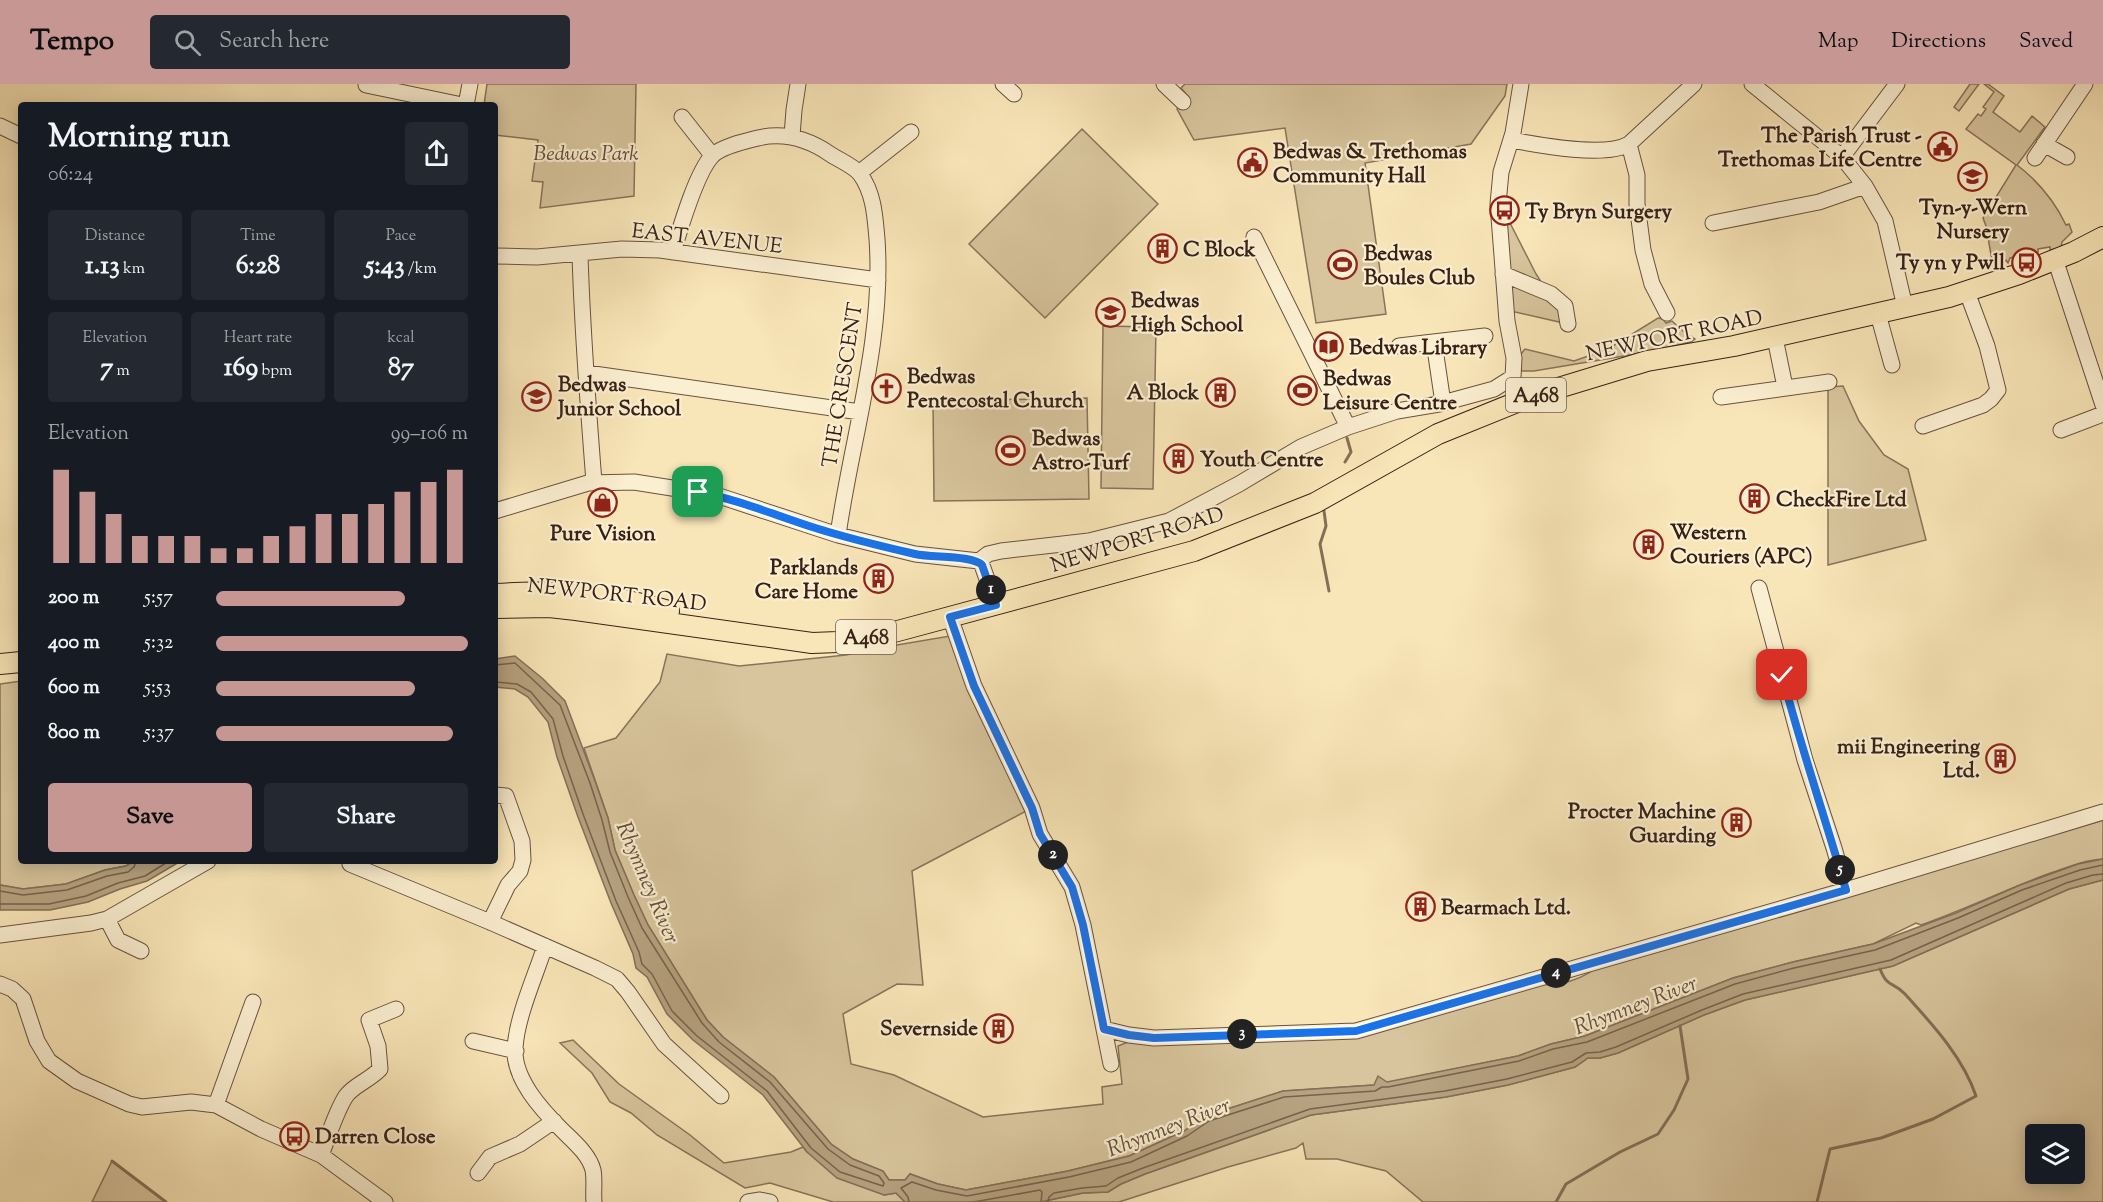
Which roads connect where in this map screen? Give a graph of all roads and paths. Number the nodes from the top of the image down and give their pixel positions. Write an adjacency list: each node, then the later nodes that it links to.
1 (470, 84): 11 (street)
2 (798, 84): 17 (street)
3 (1164, 84): 12 (street)
4 (1521, 84): 18 (street)
5 (1694, 84): 19 (street)
6 (1752, 84): 22 (street)
7 (1897, 84): 22 (street)
8 (2085, 84): 20 (street)
9 (366, 85): 10 (street)
10 (449, 102)
11 (465, 102)
12 (1183, 102)
13 (682, 117): 21 (street)
14 (0, 126): 16 (street)
15 (910, 132): 25 (street)
16 (18, 135)
17 (792, 136): 21 (street); 25 (street)
18 (1511, 140): 19 (street); 34 (street)
19 (1629, 144): 38 (street)
20 (2044, 144): 23 (street); 24 (street)
21 (712, 155): 30 (street)
22 (1842, 157): 26 (street)
23 (2035, 158)
24 (2067, 158)
25 (859, 173): 35 (street, THE CRESCENT)
26 (1865, 186): 27 (street); 37 (street)
27 (1713, 223)
28 (1254, 237): 55 (street)
29 (2103, 237): 33 (main road, NEWPORT ROAD / A468)
30 (673, 252): 31 (street, EAST AVENUE); 35 (street, EAST AVENUE)
31 (580, 253): 32 (street, EAST AVENUE); 46 (street)
32 (498, 256)
33 (2055, 259): 36 (main road, NEWPORT ROAD / A468); 51 (street)
34 (1503, 274): 40 (street); 50 (street, NEWPORT ROAD)
35 (878, 280): 52 (street, THE CRESCENT)
36 (1967, 292): 37 (main road, NEWPORT ROAD / A468); 54 (street)
37 (1905, 307): 39 (main road, NEWPORT ROAD / A468)
38 (1667, 313)
39 (1878, 314): 42 (main road, NEWPORT ROAD / A468); 45 (street)
40 (1568, 324)
41 (1485, 336): 43 (street)
42 (1775, 338): 48 (street); 63 (main road, NEWPORT ROAD / A468)
43 (1434, 342): 44 (street); 50 (street)
44 (1400, 346)
45 (1892, 365)
46 (587, 373): 52 (street); 57 (street)
47 (1829, 382): 48 (street)
48 (1785, 387): 49 (street)
49 (1721, 397)
50 (1443, 403): 55 (street, NEWPORT ROAD)
51 (2103, 405)
52 (860, 412): 59 (street, THE CRESCENT)
53 (2103, 414): 56 (street)
54 (1923, 426)
55 (1348, 427): 60 (street, NEWPORT ROAD)
56 (2061, 429)
57 (594, 482): 58 (street, NEWPORT ROAD); 59 (street, NEWPORT ROAD)
58 (498, 510)
59 (838, 535): 60 (street, NEWPORT ROAD)
60 (979, 561): 63 (street)
61 (1759, 588): 73 (street)
62 (498, 594): 66 (main road, NEWPORT ROAD)
63 (996, 605): 65 (main road, NEWPORT ROAD / A468)
64 (498, 608): 66 (main road, NEWPORT ROAD / A468)
65 (950, 617): 66 (main road, NEWPORT ROAD / A468); 82 (street)
66 (735, 631)
67 (18, 662): 68 (main road)
68 (0, 664)
69 (504, 791): 75 (street)
70 (2103, 813): 73 (street)
71 (203, 864): 74 (street)
72 (350, 864): 75 (street)
73 (1846, 890): 82 (street)
74 (106, 919): 76 (street); 78 (street)
75 (490, 922): 77 (street)
76 (0, 935)
77 (546, 946): 84 (street); 86 (street)
78 (141, 951)
79 (0, 984): 87 (street)
80 (253, 1002): 87 (street)
81 (396, 1009): 89 (street)
82 (1104, 1029): 85 (street)
83 (482, 1038): 84 (street)
84 (516, 1051): 88 (street)
85 (1111, 1065)
86 (722, 1096)
87 (216, 1106): 89 (street)
88 (554, 1121): 90 (street); 92 (street)
89 (321, 1155): 91 (street)
90 (478, 1173)
91 (385, 1202)
92 (594, 1202)
93 (748, 1202): 94 (street)
94 (770, 1202)

